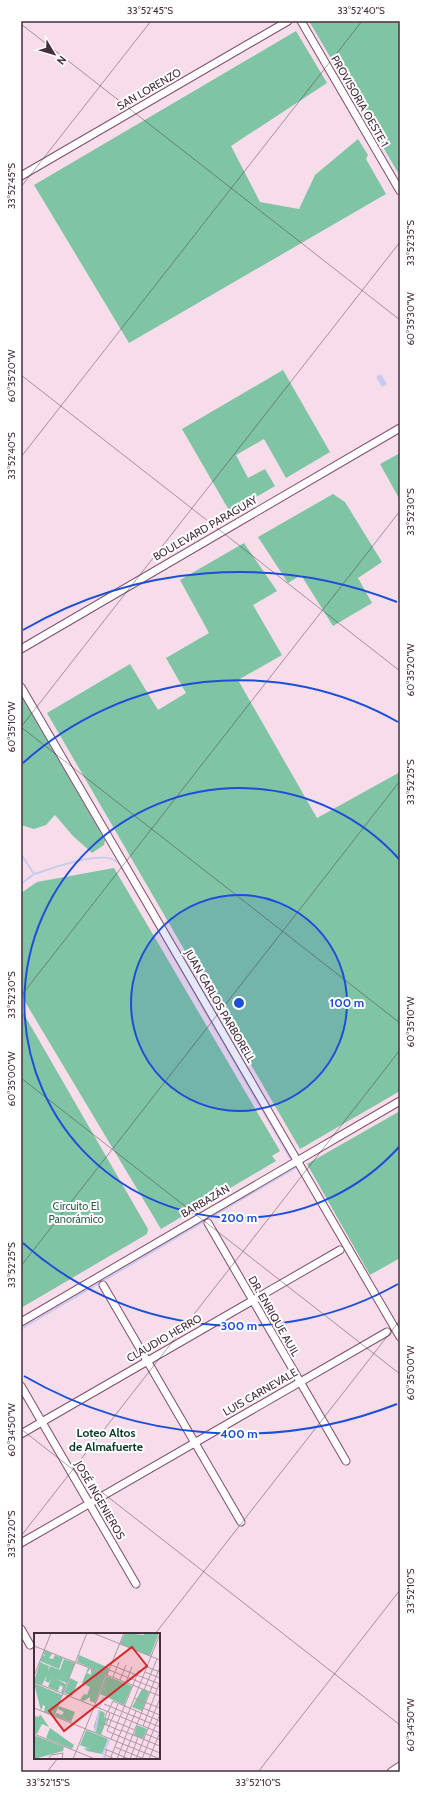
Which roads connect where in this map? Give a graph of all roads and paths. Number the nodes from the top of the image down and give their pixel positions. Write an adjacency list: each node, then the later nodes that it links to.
1 (288, 21): 3 (street, SAN LORENZO)
2 (301, 21): 4 (street, PROVISORIA OESTE 1)
3 (21, 176)
4 (400, 191)
5 (400, 428): 6 (street, BOULEVARD PARAGUAY)
6 (21, 649)
7 (21, 687): 9 (street, JUAN CARLOS PARBORELL)
8 (400, 1101): 9 (street, BARBAZÁN)
9 (298, 1160): 14 (street, BARBAZÁN); 16 (street, JUAN CARLOS PARBORELL)
10 (208, 1223): 13 (street, DR. ENRIQUE AUIL)
11 (340, 1250): 13 (street, CLAUDIO HERRO)
12 (103, 1285): 17 (street)
13 (252, 1300): 17 (street, CLAUDIO HERRO); 18 (street, DR. ENRIQUE AUIL)
14 (21, 1322)
15 (386, 1332): 18 (street, LUIS CARNEVALE)
16 (400, 1337)
17 (147, 1361): 20 (street, CLAUDIO HERRO); 22 (street)
18 (299, 1382): 22 (street, LUIS CARNEVALE); 23 (street, DR. ENRIQUE AUIL)
19 (21, 1386): 20 (street, JOSÉ INGENIEROS)
20 (42, 1422): 21 (street, CLAUDIO HERRO); 24 (street, JOSÉ INGENIEROS)
21 (21, 1434)
22 (195, 1443): 24 (street, LUIS CARNEVALE); 25 (street)
23 (346, 1461)
24 (89, 1504): 26 (street, LUIS CARNEVALE); 27 (street, JOSÉ INGENIEROS)
25 (241, 1522)
26 (21, 1543)
27 (136, 1584)
28 (21, 1629): 29 (street)
29 (30, 1645)
30 (400, 1766): 31 (street)
31 (390, 1772)

